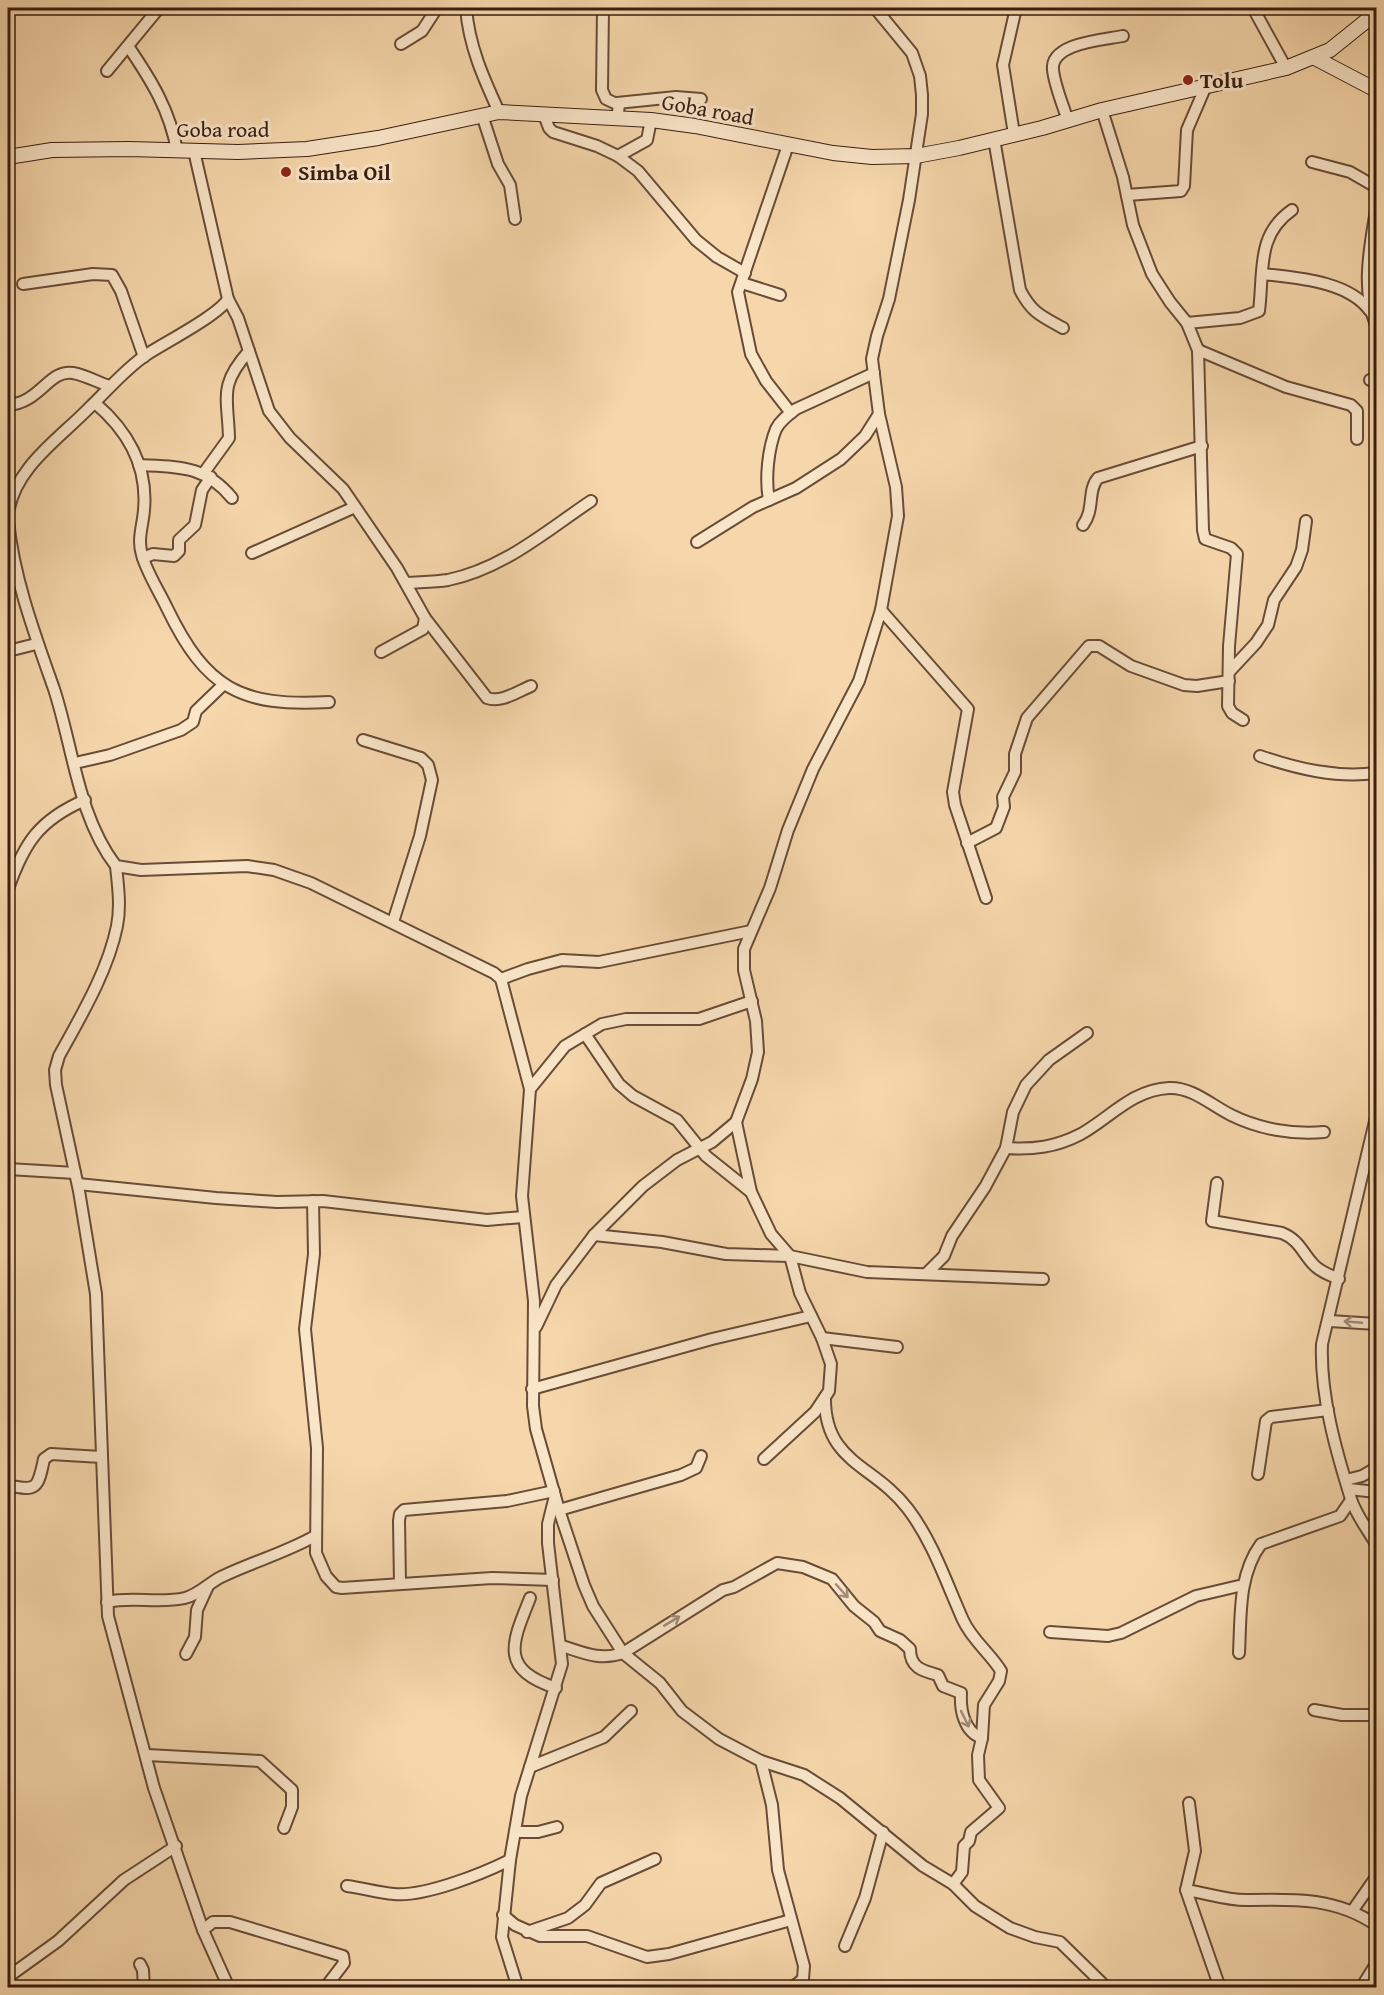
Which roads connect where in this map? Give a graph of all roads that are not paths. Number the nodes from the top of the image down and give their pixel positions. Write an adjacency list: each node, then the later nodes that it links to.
1 (159, 8): 11 (street)
2 (437, 8): 10 (street)
3 (466, 8): 20 (street)
4 (603, 8): 18 (street)
5 (875, 8): 32 (street)
6 (1016, 8): 26 (street)
7 (1253, 8): 13 (street)
8 (1377, 13): 12 (street, Goba road)
9 (1123, 36): 25 (street)
10 (401, 44)
11 (128, 46): 14 (street); 29 (street)
12 (1315, 58): 13 (street, Goba road); 16 (street)
13 (1286, 68): 15 (street, Goba road)
14 (107, 70)
15 (1205, 88): 19 (street, Goba road); 36 (street)
16 (1377, 90)
17 (701, 99): 18 (street)
18 (617, 103): 23 (street)
19 (1102, 110): 25 (street, Goba road); 36 (street)
20 (499, 112): 21 (street, Goba road); 22 (street, Goba road)
21 (482, 115): 30 (street, Goba road); 39 (street)
22 (544, 115): 23 (street, Goba road); 31 (street)
23 (617, 118): 24 (street, Goba road)
24 (651, 120): 28 (street, Goba road); 31 (street)
25 (1068, 120): 26 (street, Goba road)
26 (1014, 134): 27 (street, Goba road)
27 (994, 139): 32 (street, Goba road); 48 (street)
28 (788, 145): 32 (street, Goba road); 41 (street)
29 (177, 151): 30 (street, Goba road); 33 (street, Goba road)
30 (194, 151): 44 (street)
31 (618, 156): 41 (street)
32 (916, 156): 52 (street)
33 (8, 157)
34 (1312, 162): 35 (street)
35 (1377, 187)
36 (1127, 195): 46 (street)
37 (1292, 210): 40 (street)
38 (1377, 210): 45 (street)
39 (515, 219)
40 (1263, 274): 45 (street); 46 (street)
41 (743, 278): 43 (street); 56 (street)
42 (23, 284): 51 (street)
43 (780, 295)
44 (228, 299): 50 (street); 51 (street)
45 (1371, 311): 47 (street)
46 (1187, 323): 49 (street)
47 (1377, 325)
48 (1063, 328)
49 (1198, 350): 58 (street); 59 (street)
50 (249, 351): 61 (street); 65 (street)
51 (144, 357): 53 (street)
52 (874, 373): 56 (street); 57 (street)
53 (109, 386): 54 (street); 55 (street)
54 (95, 403): 60 (street); 66 (street)
55 (8, 405)
56 (791, 413): 63 (street)
57 (879, 414): 63 (street); 74 (street)
58 (1357, 440)
59 (1202, 446): 69 (street); 79 (street)
60 (139, 465): 61 (street); 72 (street)
61 (207, 476): 62 (street); 72 (street)
62 (232, 498)
63 (769, 500): 70 (street)
64 (591, 501): 73 (street)
65 (355, 507): 71 (street); 73 (street)
66 (8, 514)
67 (8, 521): 76 (street)
68 (1306, 521): 79 (street)
69 (1083, 525)
70 (698, 542)
71 (252, 553)
72 (143, 558): 80 (street)
73 (406, 583): 75 (street)
74 (881, 610): 89 (street); 94 (street)
75 (425, 618): 78 (street); 81 (street)
76 (36, 644): 77 (street); 86 (street)
77 (8, 651)
78 (381, 652)
79 (1229, 677): 83 (street); 89 (street)
80 (223, 685): 82 (street); 86 (street)
81 (531, 686)
82 (329, 702)
83 (1243, 720)
84 (363, 740): 93 (street)
85 (1260, 756): 87 (street)
86 (75, 763): 88 (street)
87 (1377, 773)
88 (85, 800): 90 (street); 91 (street)
89 (967, 843): 92 (street)
90 (116, 867): 93 (street); 106 (street)
91 (8, 889)
92 (986, 898)
93 (393, 922): 95 (street)
94 (751, 931): 95 (street); 96 (street)
95 (501, 979): 99 (street)
96 (752, 1001): 98 (street); 101 (street)
97 (1087, 1033): 104 (street)
98 (585, 1034): 99 (street); 103 (street)
99 (530, 1089): 110 (street)
100 (1377, 1117): 115 (street)
101 (736, 1122): 103 (street); 108 (street)
102 (1324, 1132): 104 (street)
103 (700, 1147): 108 (street); 111 (street)
104 (1006, 1148): 113 (street)
105 (8, 1169): 106 (street)
106 (77, 1179): 109 (street); 126 (street)
107 (1217, 1183): 115 (street)
108 (751, 1192): 112 (street)
109 (313, 1201): 110 (street); 135 (street)
110 (523, 1217): 119 (street)
111 (594, 1235): 112 (street); 119 (street)
112 (790, 1256): 113 (street); 116 (street)
113 (927, 1273): 114 (street)
114 (1043, 1279)
115 (1339, 1279): 117 (street)
116 (811, 1316): 120 (street); 122 (street)
117 (1330, 1320): 118 (street, one-way to 117); 124 (street)
118 (1377, 1324)
119 (534, 1330): 122 (street)
120 (822, 1338): 121 (street); 123 (street)
121 (897, 1347)
122 (532, 1389): 133 (street)
123 (825, 1397): 127 (street); 152 (street)
124 (1328, 1410): 129 (street); 131 (street)
125 (700, 1456): 134 (street)
126 (100, 1457): 130 (street); 142 (street)
127 (764, 1460)
128 (1377, 1468): 131 (street)
129 (1258, 1474)
130 (8, 1485)
131 (1349, 1490): 132 (street); 136 (street); 140 (street)
132 (1377, 1492)
133 (555, 1493): 134 (street); 137 (street); 139 (street)
134 (559, 1510): 145 (street)
135 (315, 1536): 138 (street); 139 (street)
136 (1377, 1544)
137 (553, 1580): 139 (street); 144 (street)
138 (209, 1583): 142 (street); 147 (street)
139 (400, 1584)
140 (1243, 1585): 143 (street); 146 (street)
141 (530, 1598): 148 (street)
142 (107, 1602): 153 (street)
143 (1050, 1632)
144 (561, 1646): 145 (street); 148 (street)
145 (623, 1653): 152 (street, one-way to 152); 154 (street)
146 (1239, 1653)
147 (186, 1654)
148 (556, 1688): 155 (street)
149 (1314, 1710): 151 (street)
150 (631, 1711): 155 (street)
151 (1377, 1715)
152 (982, 1738): 165 (street)
153 (147, 1755): 158 (street); 161 (street)
154 (761, 1761): 160 (street); 170 (street)
155 (530, 1767): 159 (street)
156 (1189, 1803): 167 (street)
157 (557, 1827): 159 (street)
158 (284, 1828)
159 (515, 1832): 163 (street)
160 (884, 1832): 165 (street); 174 (street)
161 (176, 1846): 172 (street); 177 (street)
162 (655, 1859): 173 (street)
163 (510, 1860): 166 (street); 169 (street)
164 (1377, 1877): 168 (street)
165 (953, 1884): 183 (street)
166 (347, 1886)
167 (1186, 1890): 168 (street); 184 (street)
168 (1353, 1910): 171 (street)
169 (503, 1915): 173 (street); 181 (street)
170 (791, 1920): 173 (street); 182 (street)
171 (1377, 1925)
172 (203, 1930): 179 (street); 180 (street)
173 (527, 1932)
174 (845, 1946)
175 (1377, 1964): 185 (street)
176 (140, 1965): 178 (street)
177 (8, 1977)
178 (144, 1988)
179 (229, 1988)
180 (325, 1988)
181 (518, 1988)
182 (792, 1988)
183 (1107, 1988)
184 (1220, 1988)
185 (1361, 1988)

